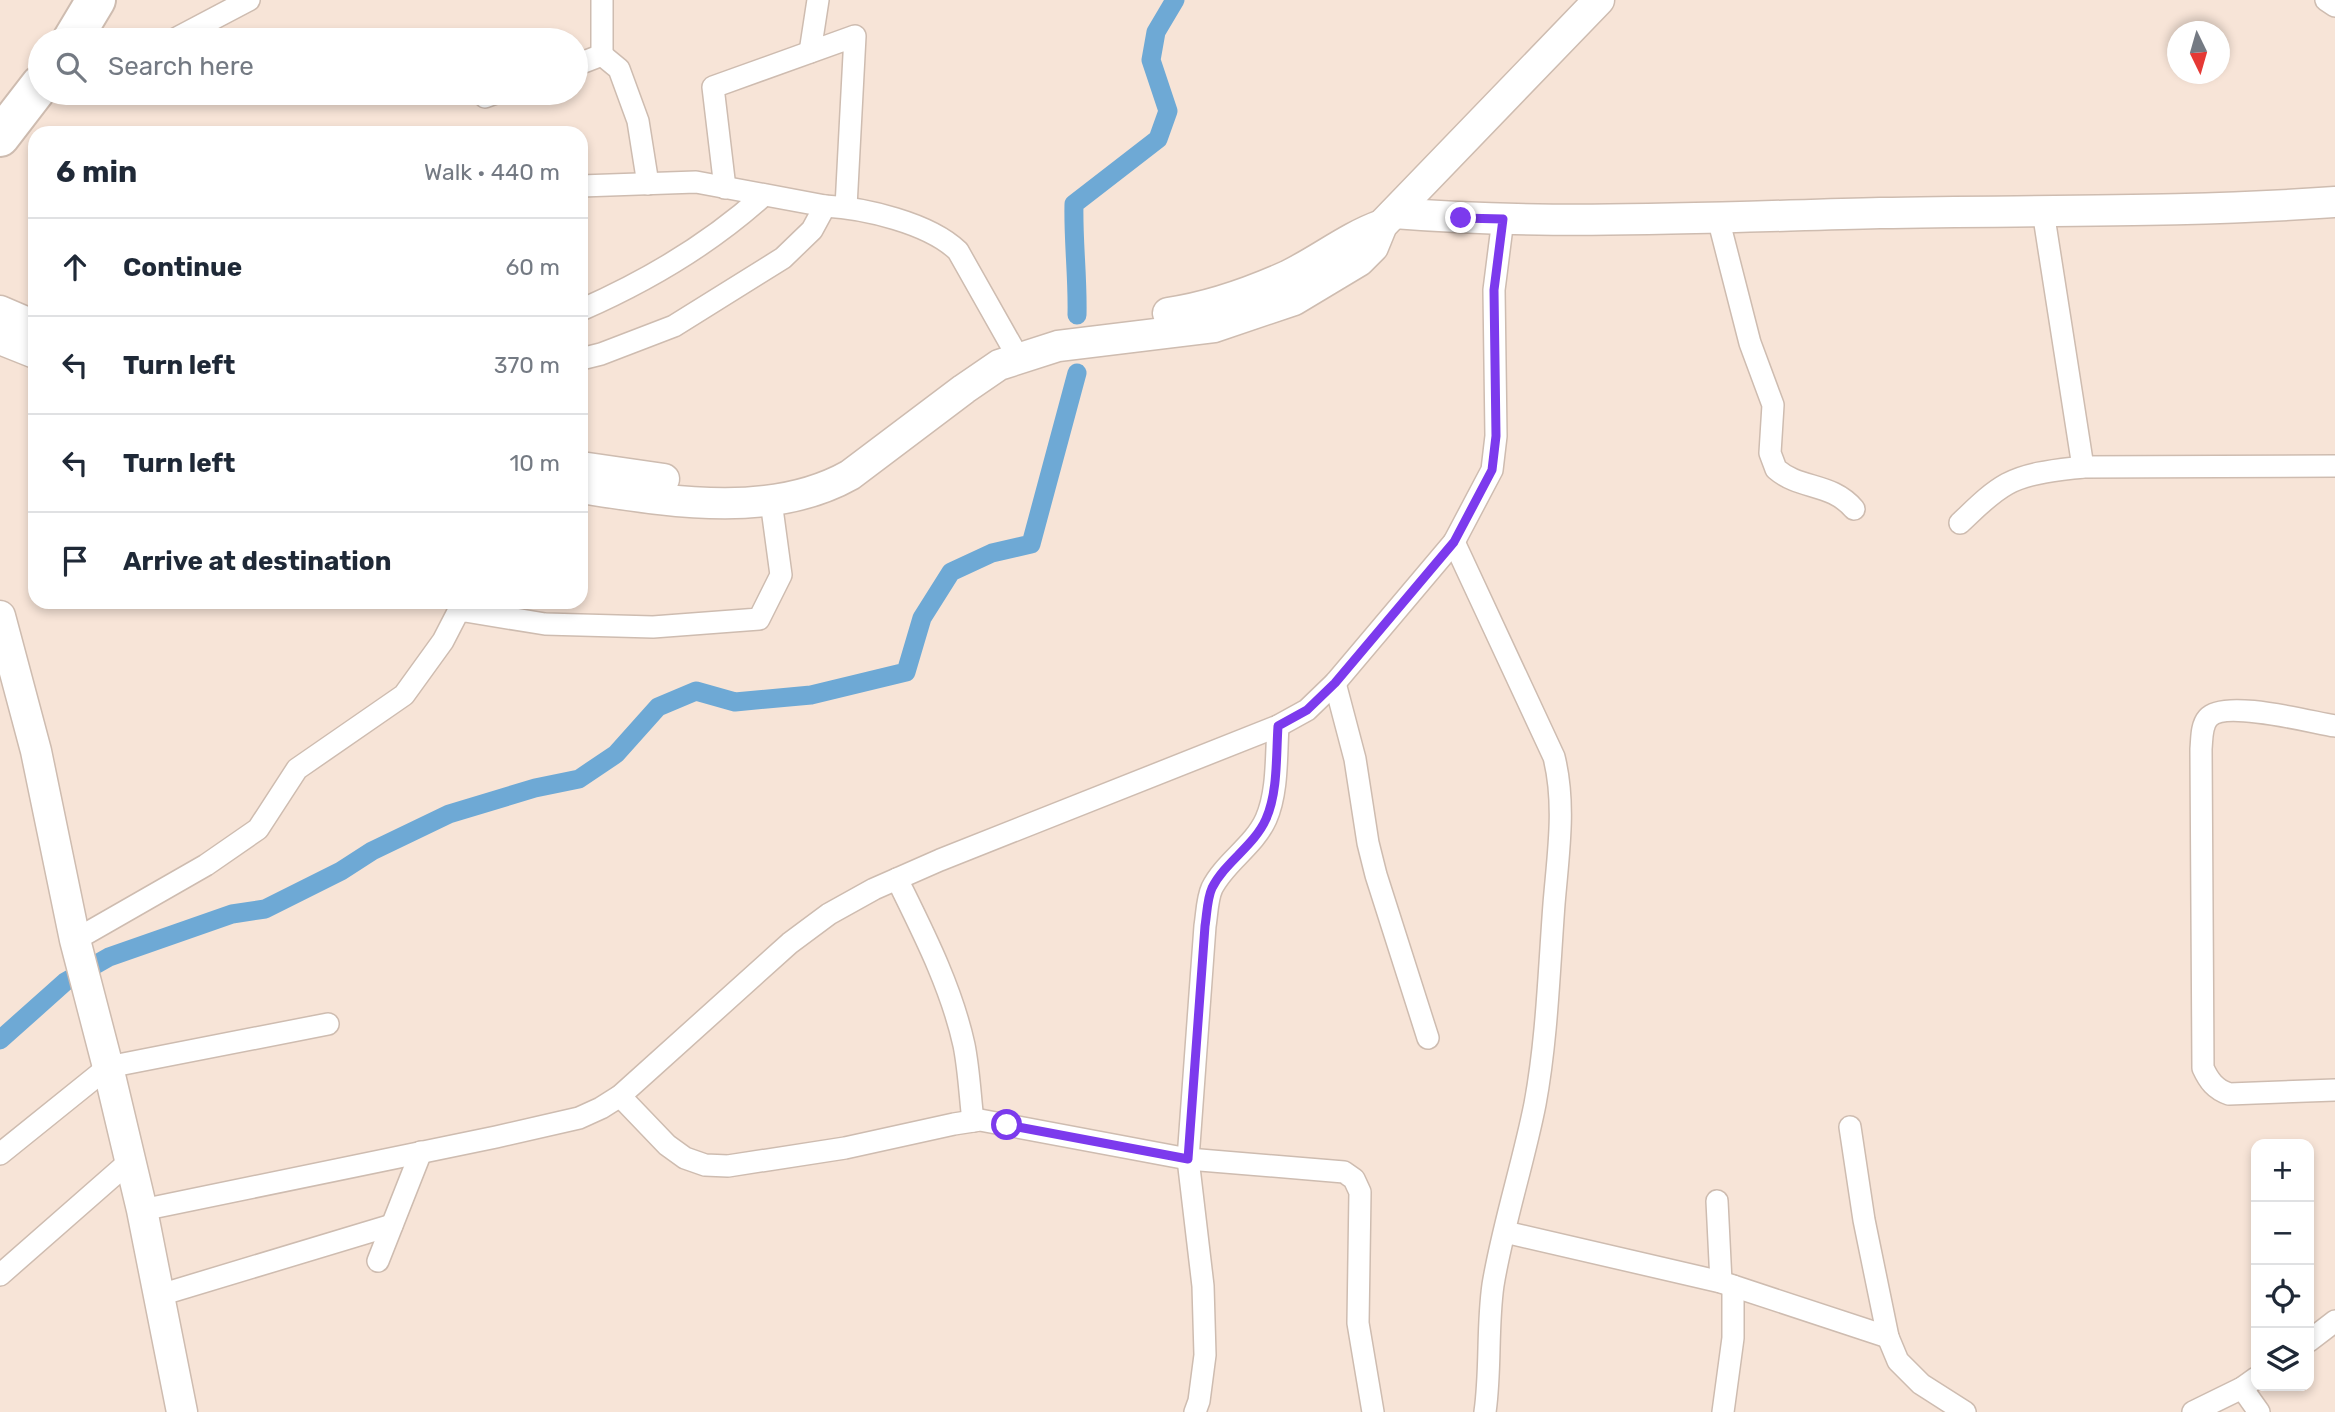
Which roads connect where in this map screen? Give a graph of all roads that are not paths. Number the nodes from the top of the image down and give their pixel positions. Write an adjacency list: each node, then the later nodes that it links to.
1 (96, 0): 8 (highway)
2 (249, 0): 9 (street)
3 (602, 0): 11 (street)
4 (818, 0): 10 (street)
5 (1599, 0): 22 (street)
6 (2326, 0): 7 (street)
7 (2335, 6)
8 (79, 28)
9 (196, 28)
10 (810, 52): 17 (street); 20 (street)
11 (602, 55): 12 (street); 15 (street)
12 (588, 60)
13 (28, 101): 14 (highway)
14 (0, 137)
15 (648, 184): 16 (street); 17 (street)
16 (588, 186)
17 (725, 188): 18 (street)
18 (764, 195): 20 (street); 25 (street)
19 (2335, 202): 21 (street)
20 (835, 207): 30 (street); 31 (street)
21 (2042, 211): 24 (street); 33 (street)
22 (1388, 219): 23 (street); 30 (street)
23 (1503, 219): 24 (street); 39 (street)
24 (1718, 219): 37 (street)
25 (588, 307)
26 (0, 311): 27 (street)
27 (28, 323)
28 (0, 340): 29 (street)
29 (28, 350)
30 (1015, 351): 34 (street); 36 (street)
31 (588, 357)
32 (2335, 466): 33 (street)
33 (2083, 467): 38 (street)
34 (588, 468)
35 (588, 489): 36 (street)
36 (771, 502): 45 (street)
37 (1854, 509)
38 (1960, 523)
39 (1454, 542): 41 (street); 60 (street)
40 (0, 616): 45 (street)
41 (1335, 683): 42 (street); 47 (street)
42 (1278, 726): 44 (street); 55 (street)
43 (2335, 726): 49 (street)
44 (897, 878): 50 (street); 51 (street)
45 (75, 940): 48 (street)
46 (328, 1024): 48 (street)
47 (1428, 1038)
48 (108, 1066): 54 (street); 56 (street)
49 (2335, 1090)
50 (620, 1096): 51 (street); 53 (street)
51 (973, 1121): 55 (street)
52 (1850, 1127): 67 (street)
53 (421, 1152): 58 (street); 59 (street)
54 (0, 1154)
55 (1188, 1159): 69 (street); 71 (street)
56 (130, 1161): 58 (street); 62 (street)
57 (1717, 1201): 63 (street)
58 (142, 1210): 64 (street)
59 (392, 1225): 61 (street); 64 (street)
60 (1505, 1232): 63 (street); 72 (street)
61 (378, 1261)
62 (0, 1275)
63 (1727, 1284): 67 (street); 73 (street)
64 (160, 1295): 70 (street)
65 (2335, 1321): 66 (street)
66 (2314, 1337)
67 (1888, 1338): 74 (street)
68 (2249, 1383): 75 (street); 76 (street)
69 (1198, 1408)
70 (182, 1412)
71 (1373, 1412)
72 (1485, 1412)
73 (1723, 1412)
74 (1965, 1412)
75 (2193, 1412)
76 (2259, 1412)

